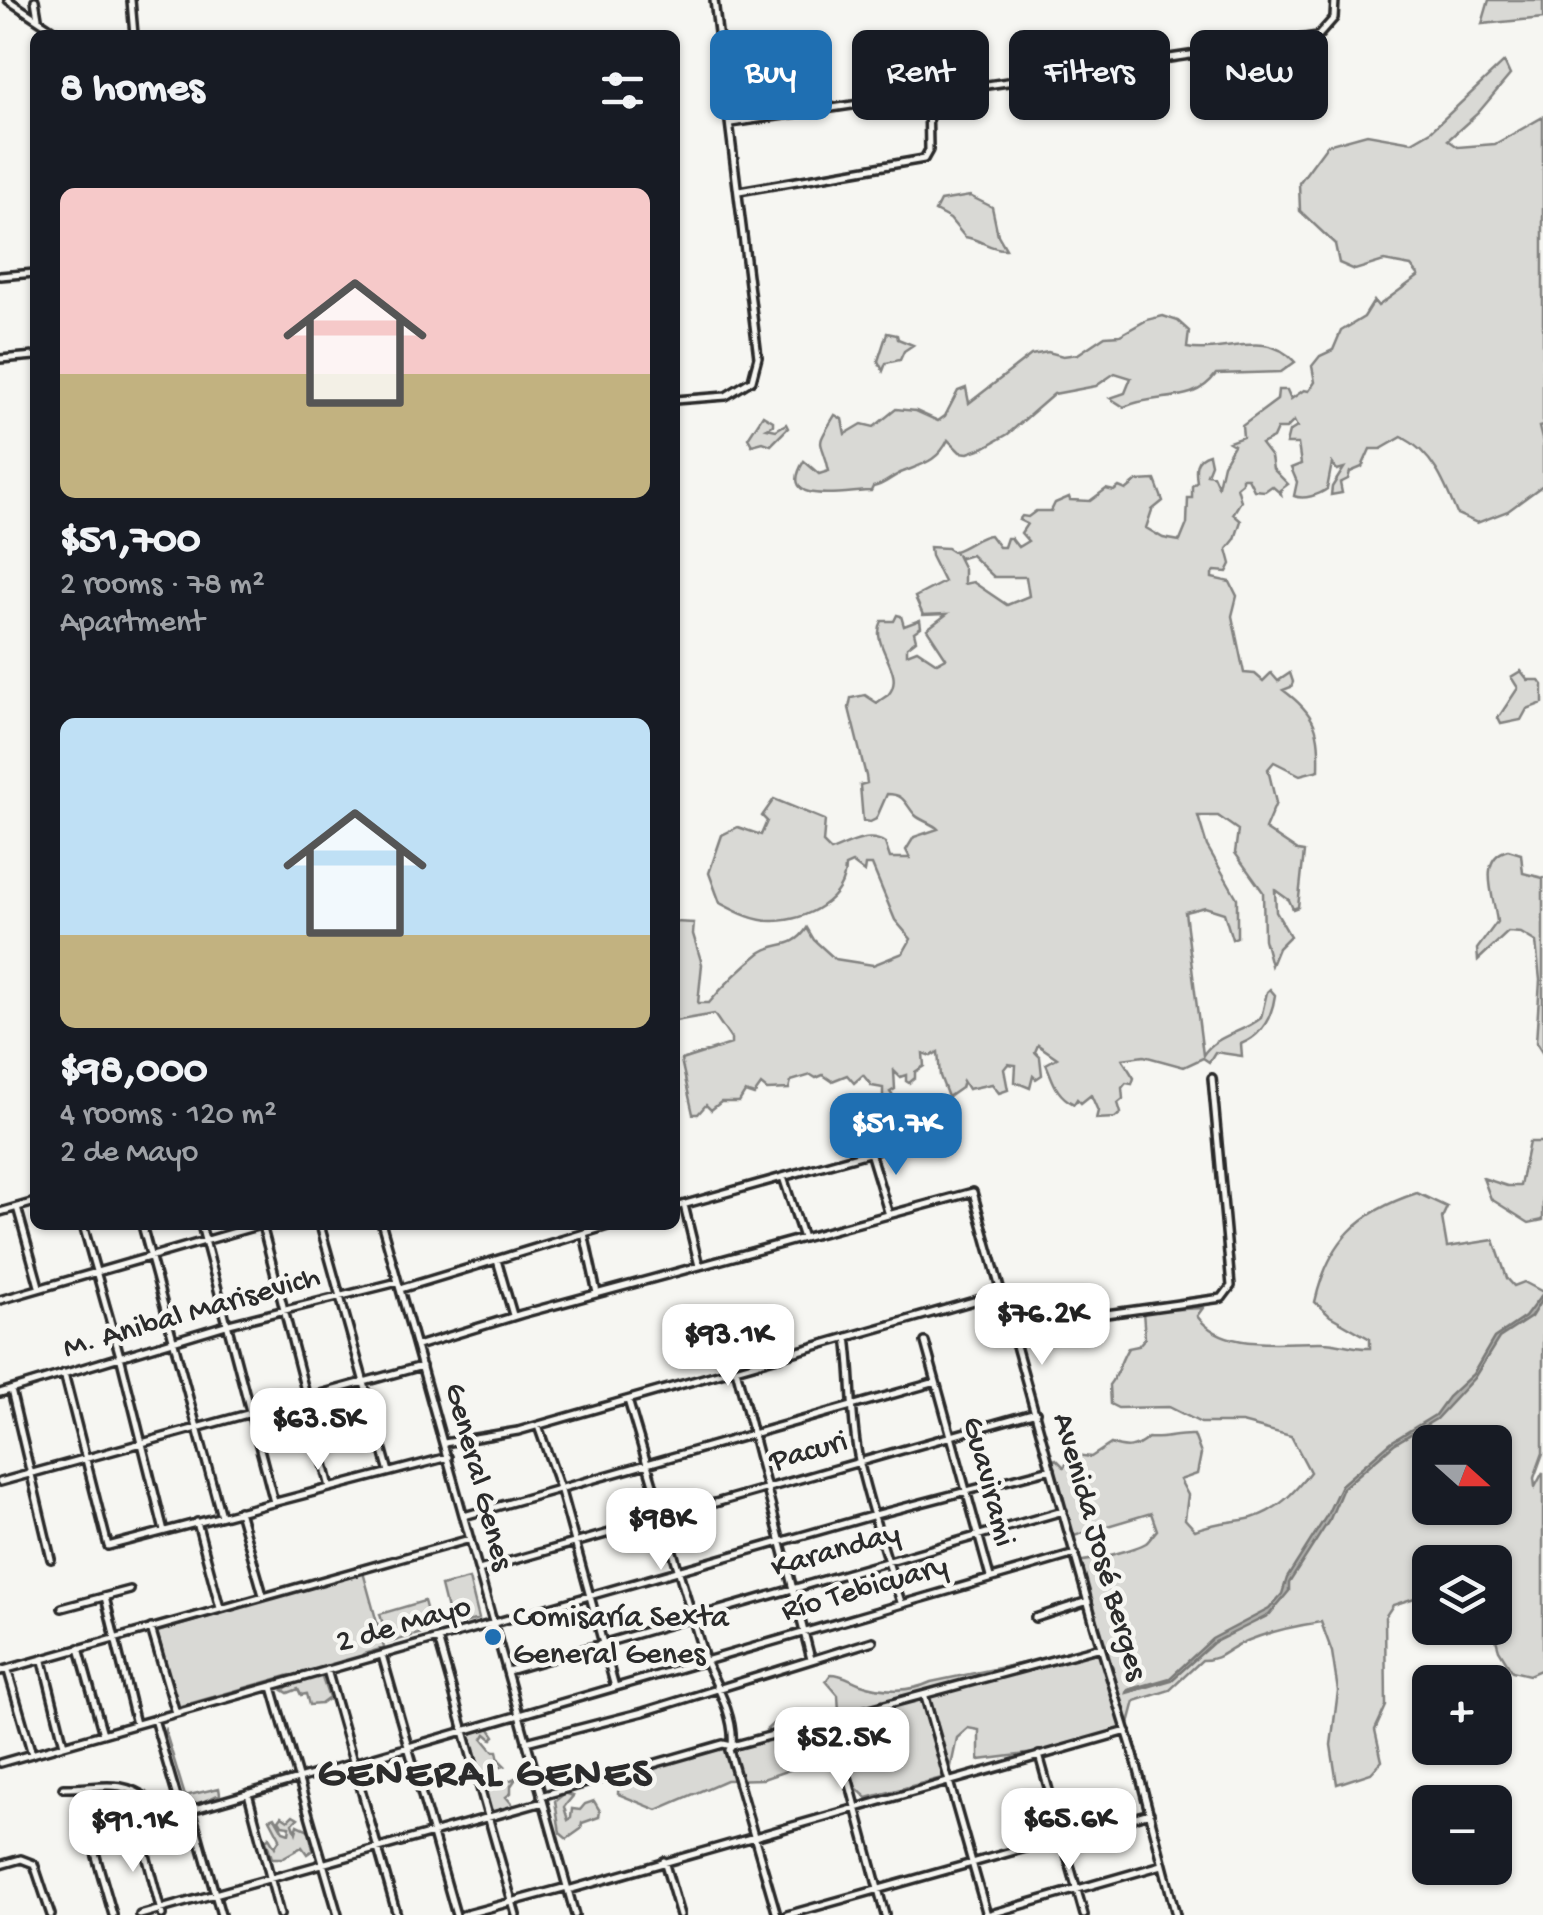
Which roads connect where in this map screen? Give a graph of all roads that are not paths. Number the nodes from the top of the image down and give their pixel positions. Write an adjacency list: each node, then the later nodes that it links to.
1 (8, 0): 6 (street)
2 (35, 0): 6 (street)
3 (131, 0): 8 (street)
4 (714, 0): 12 (street)
5 (1335, 0): 9 (street)
6 (38, 18): 7 (street)
7 (54, 30)
8 (134, 30)
9 (989, 84)
10 (852, 105): 12 (street)
11 (928, 120): 13 (street)
12 (731, 123): 13 (street)
13 (739, 190): 18 (street)
14 (30, 273): 15 (street)
15 (0, 276)
16 (30, 356): 17 (street)
17 (0, 359)
18 (680, 400)
19 (1212, 1078): 53 (street)
20 (940, 1133): 21 (street)
21 (870, 1152): 22 (street); 28 (street)
22 (783, 1177): 24 (street); 38 (street)
23 (30, 1204): 26 (street)
24 (684, 1204): 25 (street); 42 (street)
25 (680, 1205)
26 (17, 1208): 27 (street); 45 (street)
27 (0, 1212)
28 (889, 1214): 38 (street); 47 (street, Avenida José Berges)
29 (84, 1230): 43 (street)
30 (143, 1230): 40 (street)
31 (203, 1230): 39 (street)
32 (243, 1230): 39 (street)
33 (262, 1230): 50 (street)
34 (321, 1230): 48 (street)
35 (383, 1230): 44 (street, General Genes)
36 (594, 1230): 37 (street, M. Anibal Marisevich)
37 (584, 1233): 41 (street, M. Anibal Marisevich); 46 (street)
38 (803, 1238): 42 (street)
39 (206, 1240): 40 (street); 52 (street)
40 (150, 1255): 43 (street); 55 (street)
41 (497, 1260): 44 (street, M. Anibal Marisevich); 51 (street)
42 (698, 1266): 46 (street)
43 (96, 1270): 45 (street); 58 (street)
44 (399, 1286): 48 (street, M. Anibal Marisevich); 57 (street, General Genes)
45 (40, 1288): 49 (street)
46 (597, 1293): 51 (street)
47 (1002, 1293): 53 (street, Avenida José Berges); 54 (street)
48 (340, 1296): 50 (street, M. Anibal Marisevich); 62 (street)
49 (0, 1300)
50 (285, 1309): 52 (street, M. Anibal Marisevich); 66 (street)
51 (513, 1317): 57 (street)
52 (229, 1324): 55 (street, M. Anibal Marisevich); 70 (street)
53 (1012, 1328): 69 (street, Avenida José Berges)
54 (847, 1337): 60 (street); 68 (street)
55 (174, 1340): 58 (street, M. Anibal Marisevich); 71 (street)
56 (925, 1342): 63 (street, Guavirami)
57 (416, 1346): 59 (street, General Genes)
58 (120, 1356): 61 (street, M. Anibal Marisevich); 76 (street)
59 (422, 1366): 62 (street); 75 (street, General Genes)
60 (736, 1369): 67 (street); 73 (street)
61 (64, 1373): 64 (street, M. Anibal Marisevich); 78 (street)
62 (363, 1382): 66 (street); 82 (street)
63 (936, 1382): 68 (street); 74 (street, Guavirami)
64 (10, 1390): 65 (street, M. Anibal Marisevich); 83 (street)
65 (0, 1393)
66 (307, 1398): 70 (street); 85 (street)
67 (628, 1400): 72 (street); 80 (street)
68 (851, 1406): 73 (street); 79 (street)
69 (1036, 1412): 74 (street, Pacuri); 81 (street, Avenida José Berges)
70 (250, 1413): 71 (street); 89 (street)
71 (196, 1426): 76 (street); 93 (street)
72 (538, 1426): 75 (street); 88 (street)
73 (752, 1435): 80 (street); 86 (street)
74 (952, 1436): 79 (street, Pacuri); 87 (street, Guavirami)
75 (444, 1443): 77 (street, General Genes)
76 (140, 1444): 78 (street); 97 (street)
77 (448, 1457): 82 (street); 94 (street, General Genes)
78 (86, 1458): 83 (street); 97 (street)
79 (859, 1461): 86 (street, Pacuri); 92 (street)
80 (649, 1465): 88 (street); 95 (street)
81 (1052, 1469): 87 (street, 2 de Mayo); 91 (street, Avenida José Berges)
82 (389, 1472): 85 (street)
83 (31, 1474): 84 (street); 103 (street)
84 (0, 1482)
85 (330, 1488): 89 (street)
86 (766, 1489): 95 (street, Pacuri); 100 (street)
87 (967, 1490): 92 (street, 2 de Mayo); 98 (street, Guavirami)
88 (561, 1491): 94 (street); 101 (street)
89 (274, 1502): 90 (street)
90 (239, 1511): 93 (street); 110 (street)
91 (1063, 1511): 98 (street, Karanday); 102 (street, Avenida José Berges)
92 (875, 1514): 100 (street, 2 de Mayo); 104 (street)
93 (221, 1516): 96 (street)
94 (464, 1516): 99 (street, General Genes)
95 (664, 1518): 101 (street, Pacuri); 106 (street)
96 (197, 1522): 97 (street); 116 (street)
97 (164, 1531)
98 (978, 1534): 104 (street, Karanday); 107 (street, Guavirami)
99 (470, 1539): 105 (street, General Genes); 110 (street)
100 (781, 1542): 106 (street, 2 de Mayo); 108 (street)
101 (576, 1543): 105 (street, Pacuri); 111 (street)
102 (1075, 1554): 107 (street, Río Tebicuary); 113 (street, Avenida José Berges)
103 (52, 1558)
104 (888, 1561): 108 (street, Karanday); 114 (street)
105 (479, 1570): 119 (street, General Genes)
106 (678, 1571): 111 (street, 2 de Mayo); 117 (street)
107 (990, 1577): 114 (street, Río Tebicuary)
108 (794, 1588): 117 (street, Karanday); 121 (street)
109 (130, 1590): 112 (street)
110 (264, 1596): 116 (street)
111 (590, 1596): 119 (street, 2 de Mayo); 125 (street)
112 (105, 1597): 115 (street); 122 (street)
113 (1088, 1601): 118 (street); 126 (street, Avenida José Berges)
114 (901, 1602): 121 (street, Río Tebicuary)
115 (62, 1608)
116 (220, 1608): 120 (street)
117 (692, 1617): 125 (street, Karanday); 131 (street)
118 (1035, 1618)
119 (494, 1624): 123 (street, 2 de Mayo); 134 (street, General Genes)
120 (150, 1628): 122 (street); 139 (street)
121 (805, 1630): 129 (street); 131 (street, Río Tebicuary)
122 (115, 1638): 127 (street); 143 (street)
123 (438, 1638): 128 (street, 2 de Mayo); 145 (street)
124 (873, 1641): 129 (street)
125 (604, 1644): 134 (street, Karanday); 136 (street)
126 (1101, 1647): 138 (street); 144 (street, Avenida José Berges)
127 (78, 1648): 130 (street); 146 (street)
128 (382, 1655): 133 (street, 2 de Mayo); 150 (street)
129 (811, 1659): 137 (street)
130 (42, 1660): 132 (street); 148 (street)
131 (705, 1660): 136 (street, Río Tebicuary); 137 (street)
132 (4, 1670): 151 (street)
133 (327, 1670): 135 (street, 2 de Mayo); 153 (street)
134 (507, 1671): 140 (street, General Genes)
135 (271, 1686): 139 (street, 2 de Mayo); 155 (street)
136 (615, 1686): 140 (street, Río Tebicuary)
137 (718, 1687): 147 (street); 149 (street)
138 (925, 1696): 142 (street); 156 (street)
139 (176, 1713): 141 (street, 2 de Mayo)
140 (519, 1716): 145 (street, Río Tebicuary); 147 (street, General Genes)
141 (154, 1719): 143 (street, 2 de Mayo); 162 (street)
142 (834, 1720): 149 (street); 160 (street)
143 (136, 1724): 146 (street, 2 de Mayo)
144 (1127, 1730): 152 (street); 163 (street, Avenida José Berges)
145 (464, 1732): 150 (street, Río Tebicuary); 164 (street)
146 (103, 1734): 148 (street, 2 de Mayo)
147 (526, 1742): 159 (street, General Genes)
148 (64, 1745): 151 (street, 2 de Mayo)
149 (732, 1746): 159 (street); 168 (street)
150 (409, 1748): 153 (street, Río Tebicuary); 167 (street)
151 (32, 1754): 154 (street, 2 de Mayo)
152 (1039, 1755): 156 (street); 169 (street)
153 (353, 1763): 155 (street, Río Tebicuary); 170 (street)
154 (0, 1764)
155 (297, 1779): 158 (street, Río Tebicuary); 175 (street)
156 (947, 1781): 160 (street); 171 (street)
157 (63, 1788): 165 (street)
158 (248, 1793): 161 (street, Río Tebicuary); 176 (street)
159 (542, 1799): 164 (street); 178 (street, General Genes)
160 (855, 1806): 168 (street); 177 (street)
161 (190, 1809): 162 (street, Río Tebicuary); 180 (street)
162 (181, 1812): 165 (street, Río Tebicuary)
163 (1150, 1813): 169 (street); 173 (street, Avenida José Berges)
164 (488, 1817): 167 (street); 181 (street)
165 (156, 1820): 166 (street, Río Tebicuary)
166 (138, 1825): 182 (street); 184 (street, Río Tebicuary)
167 (432, 1834): 170 (street); 190 (street)
168 (754, 1836): 172 (street); 194 (street)
169 (1064, 1836): 171 (street); 179 (street)
170 (378, 1850): 175 (street); 189 (street)
171 (970, 1861): 177 (street); 197 (street)
172 (664, 1862): 178 (street); 193 (street)
173 (1162, 1864): 179 (street); 199 (street, Avenida José Berges)
174 (0, 1865): 183 (street)
175 (324, 1865): 176 (street); 188 (street)
176 (271, 1880): 180 (street); 187 (street)
177 (877, 1888): 195 (street); 196 (street)
178 (567, 1889): 181 (street); 192 (street, General Genes)
179 (1079, 1889): 197 (street); 198 (street)
180 (216, 1895): 182 (street); 186 (street)
181 (512, 1902): 190 (street); 191 (street)
182 (161, 1912): 185 (street)
183 (51, 1915)
184 (112, 1915)
185 (140, 1915)
186 (221, 1915)
187 (280, 1915)
188 (338, 1915)
189 (397, 1915)
190 (459, 1915)
191 (516, 1915)
192 (575, 1915)
193 (680, 1915)
194 (777, 1915)
195 (787, 1915)
196 (886, 1915)
197 (987, 1915)
198 (1084, 1915)
199 (1176, 1915)

